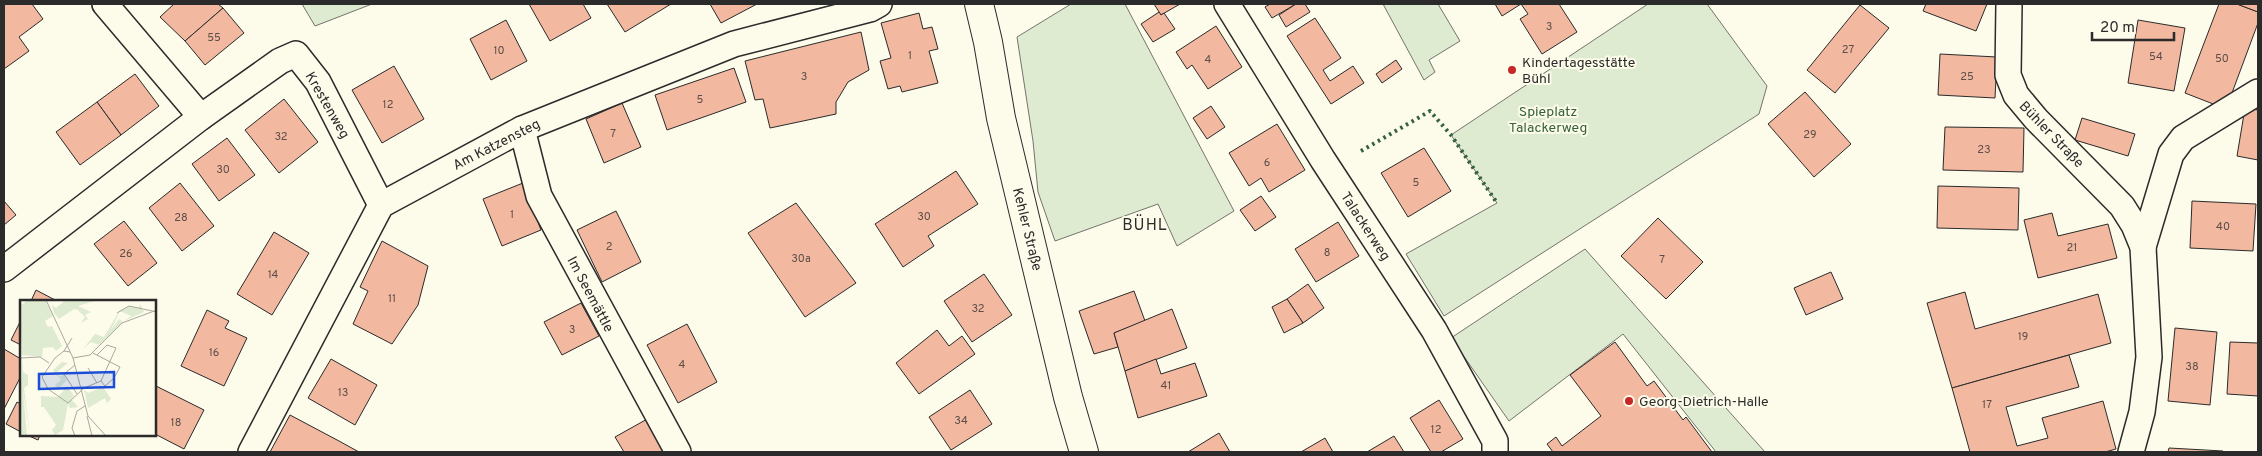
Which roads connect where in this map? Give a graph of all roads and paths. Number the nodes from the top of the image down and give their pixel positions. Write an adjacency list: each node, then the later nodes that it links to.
1 (105, 4): 7 (street)
2 (879, 4): 8 (street, Am Katzensteg)
3 (979, 4): 14 (main road, Kehler Straße)
4 (1227, 4): 15 (street, Talackerweg)
5 (2009, 4): 10 (street, Bühler Straße)
6 (2258, 92): 10 (street, Bühler Straße)
7 (201, 117): 9 (street, Krestenweg); 11 (street, Krestenweg)
8 (522, 129): 9 (street, Am Katzensteg); 13 (street, Im Seemättle)
9 (381, 205): 12 (street)
10 (2143, 247): 16 (street, Bühler Straße)
11 (4, 269)
12 (251, 452)
13 (678, 452)
14 (1084, 452)
15 (1495, 452)
16 (2131, 452)

